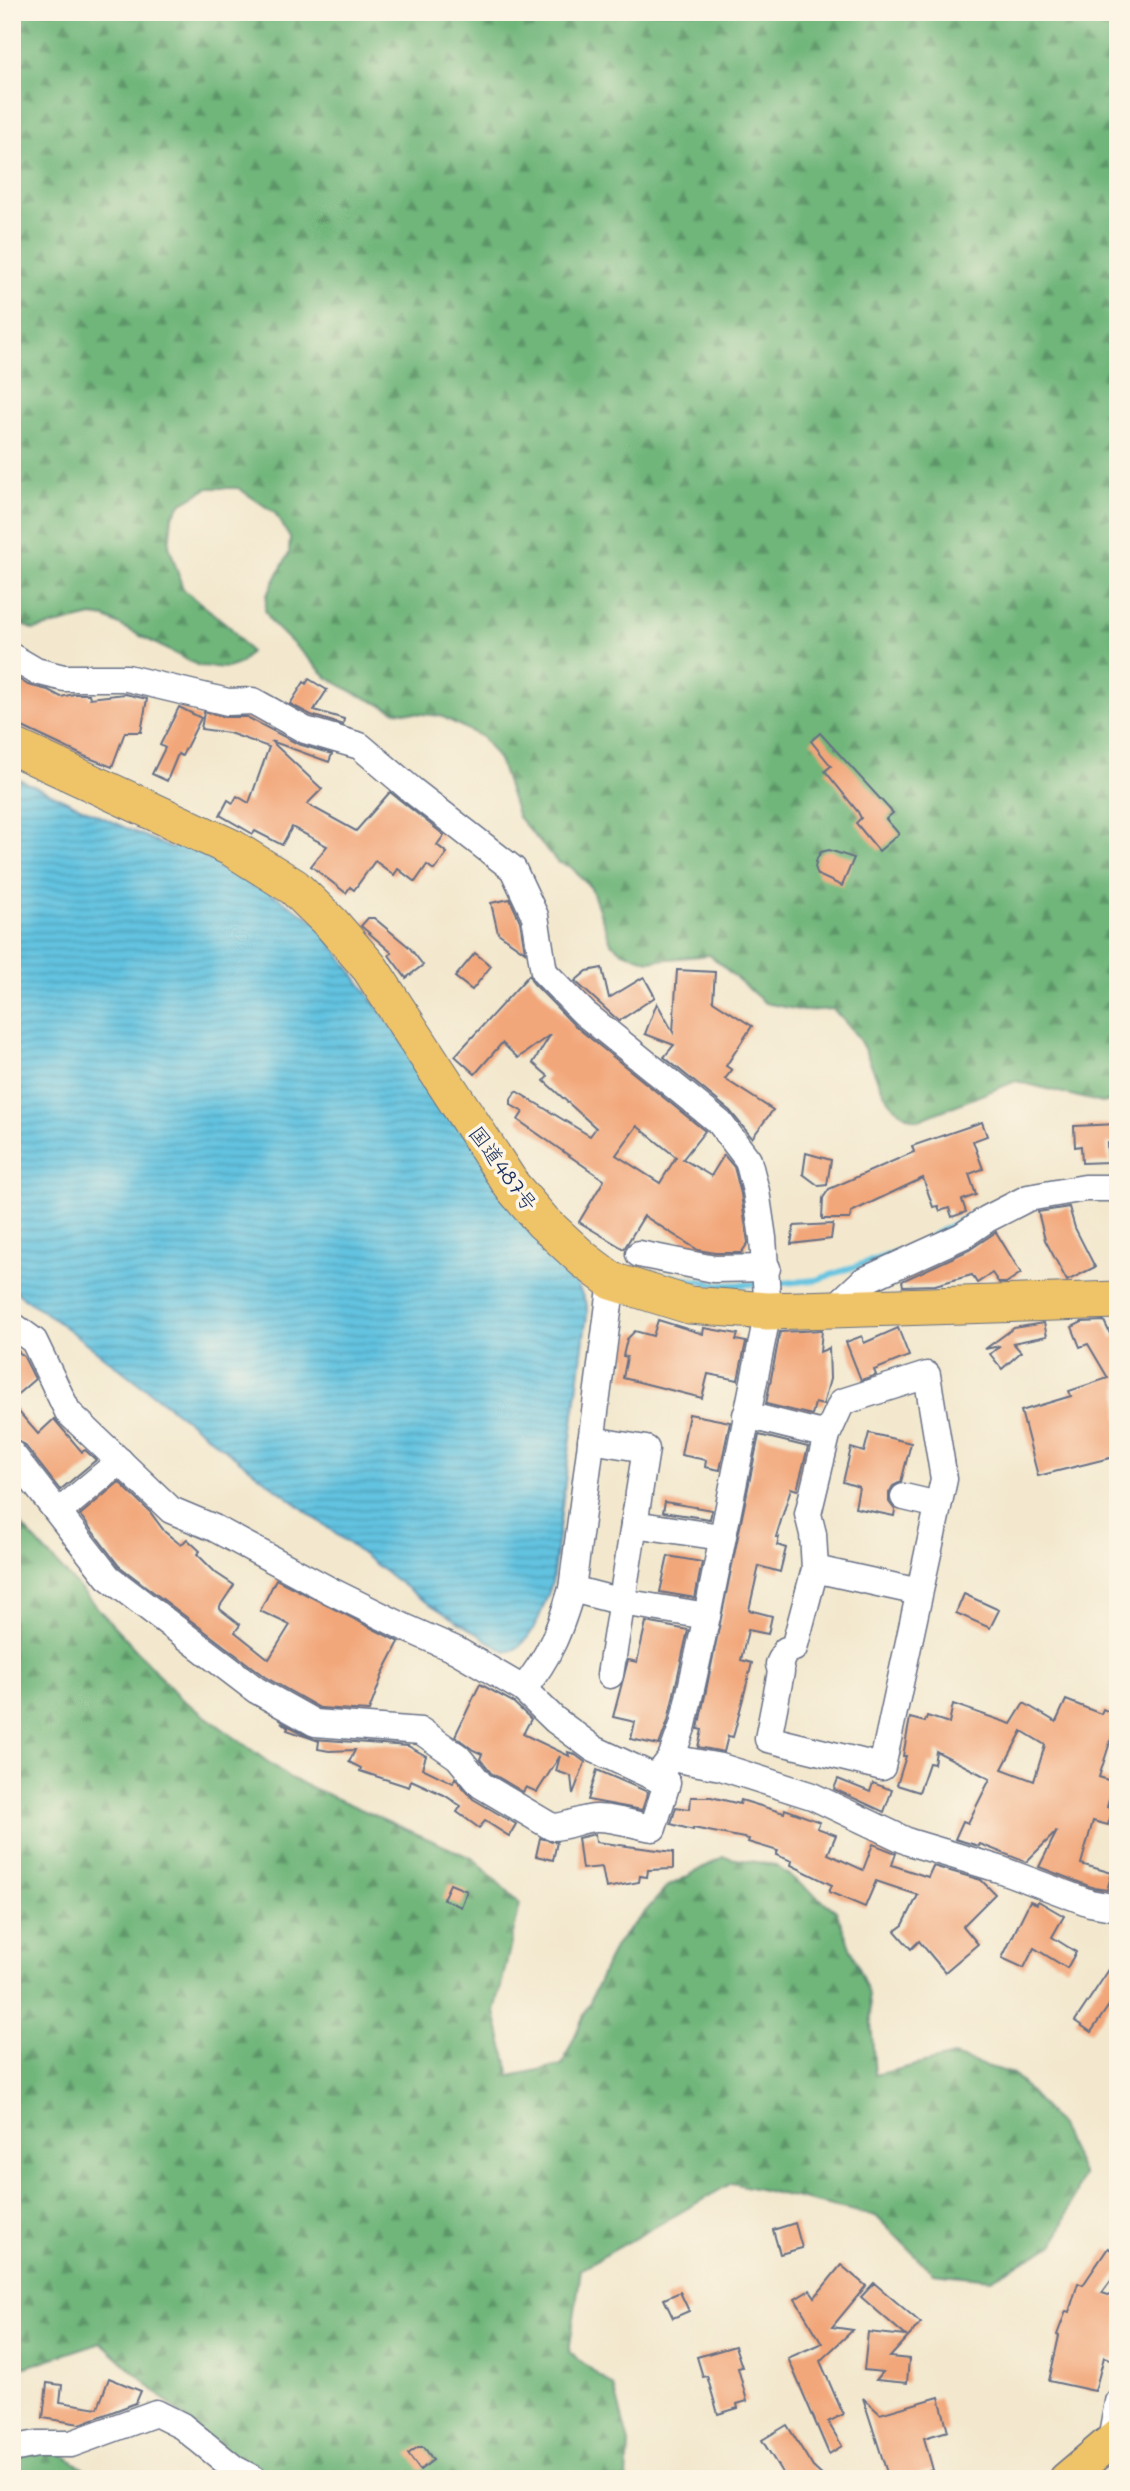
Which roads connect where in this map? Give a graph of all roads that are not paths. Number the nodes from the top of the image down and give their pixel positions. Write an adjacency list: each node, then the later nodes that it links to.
1 (12, 657): 5 (street)
2 (12, 746): 6 (highway, 国道487号)
3 (1118, 1188): 9 (street)
4 (639, 1254): 5 (street)
5 (767, 1268): 8 (street)
6 (612, 1281): 8 (highway, 国道487号); 13 (street)
7 (1118, 1300): 9 (highway, 国道487号)
8 (768, 1311): 9 (highway, 国道487号); 11 (street)
9 (831, 1311)
10 (12, 1325): 15 (street)
11 (746, 1415): 12 (street); 20 (street)
12 (827, 1435): 17 (street); 21 (street)
13 (591, 1440): 19 (street); 22 (street)
14 (12, 1454): 18 (street)
15 (120, 1461): 18 (street); 27 (street)
16 (904, 1497): 17 (street)
17 (938, 1505): 23 (street)
18 (59, 1512): 29 (street)
19 (634, 1524): 20 (street); 24 (street)
20 (721, 1537): 25 (street)
21 (815, 1569): 23 (street); 28 (street)
22 (572, 1589): 24 (street); 27 (street)
23 (919, 1592): 28 (street)
24 (622, 1602): 25 (street); 26 (street)
25 (707, 1616): 29 (street)
26 (610, 1675)
27 (523, 1689): 29 (street)
28 (823, 1753): 30 (street)
29 (663, 1768): 30 (street)
30 (812, 1796): 31 (street)
31 (1118, 1908)
32 (1118, 2402): 33 (street)
33 (1114, 2438): 36 (main road)
34 (12, 2449): 35 (street)
35 (254, 2479)
36 (1066, 2479)

